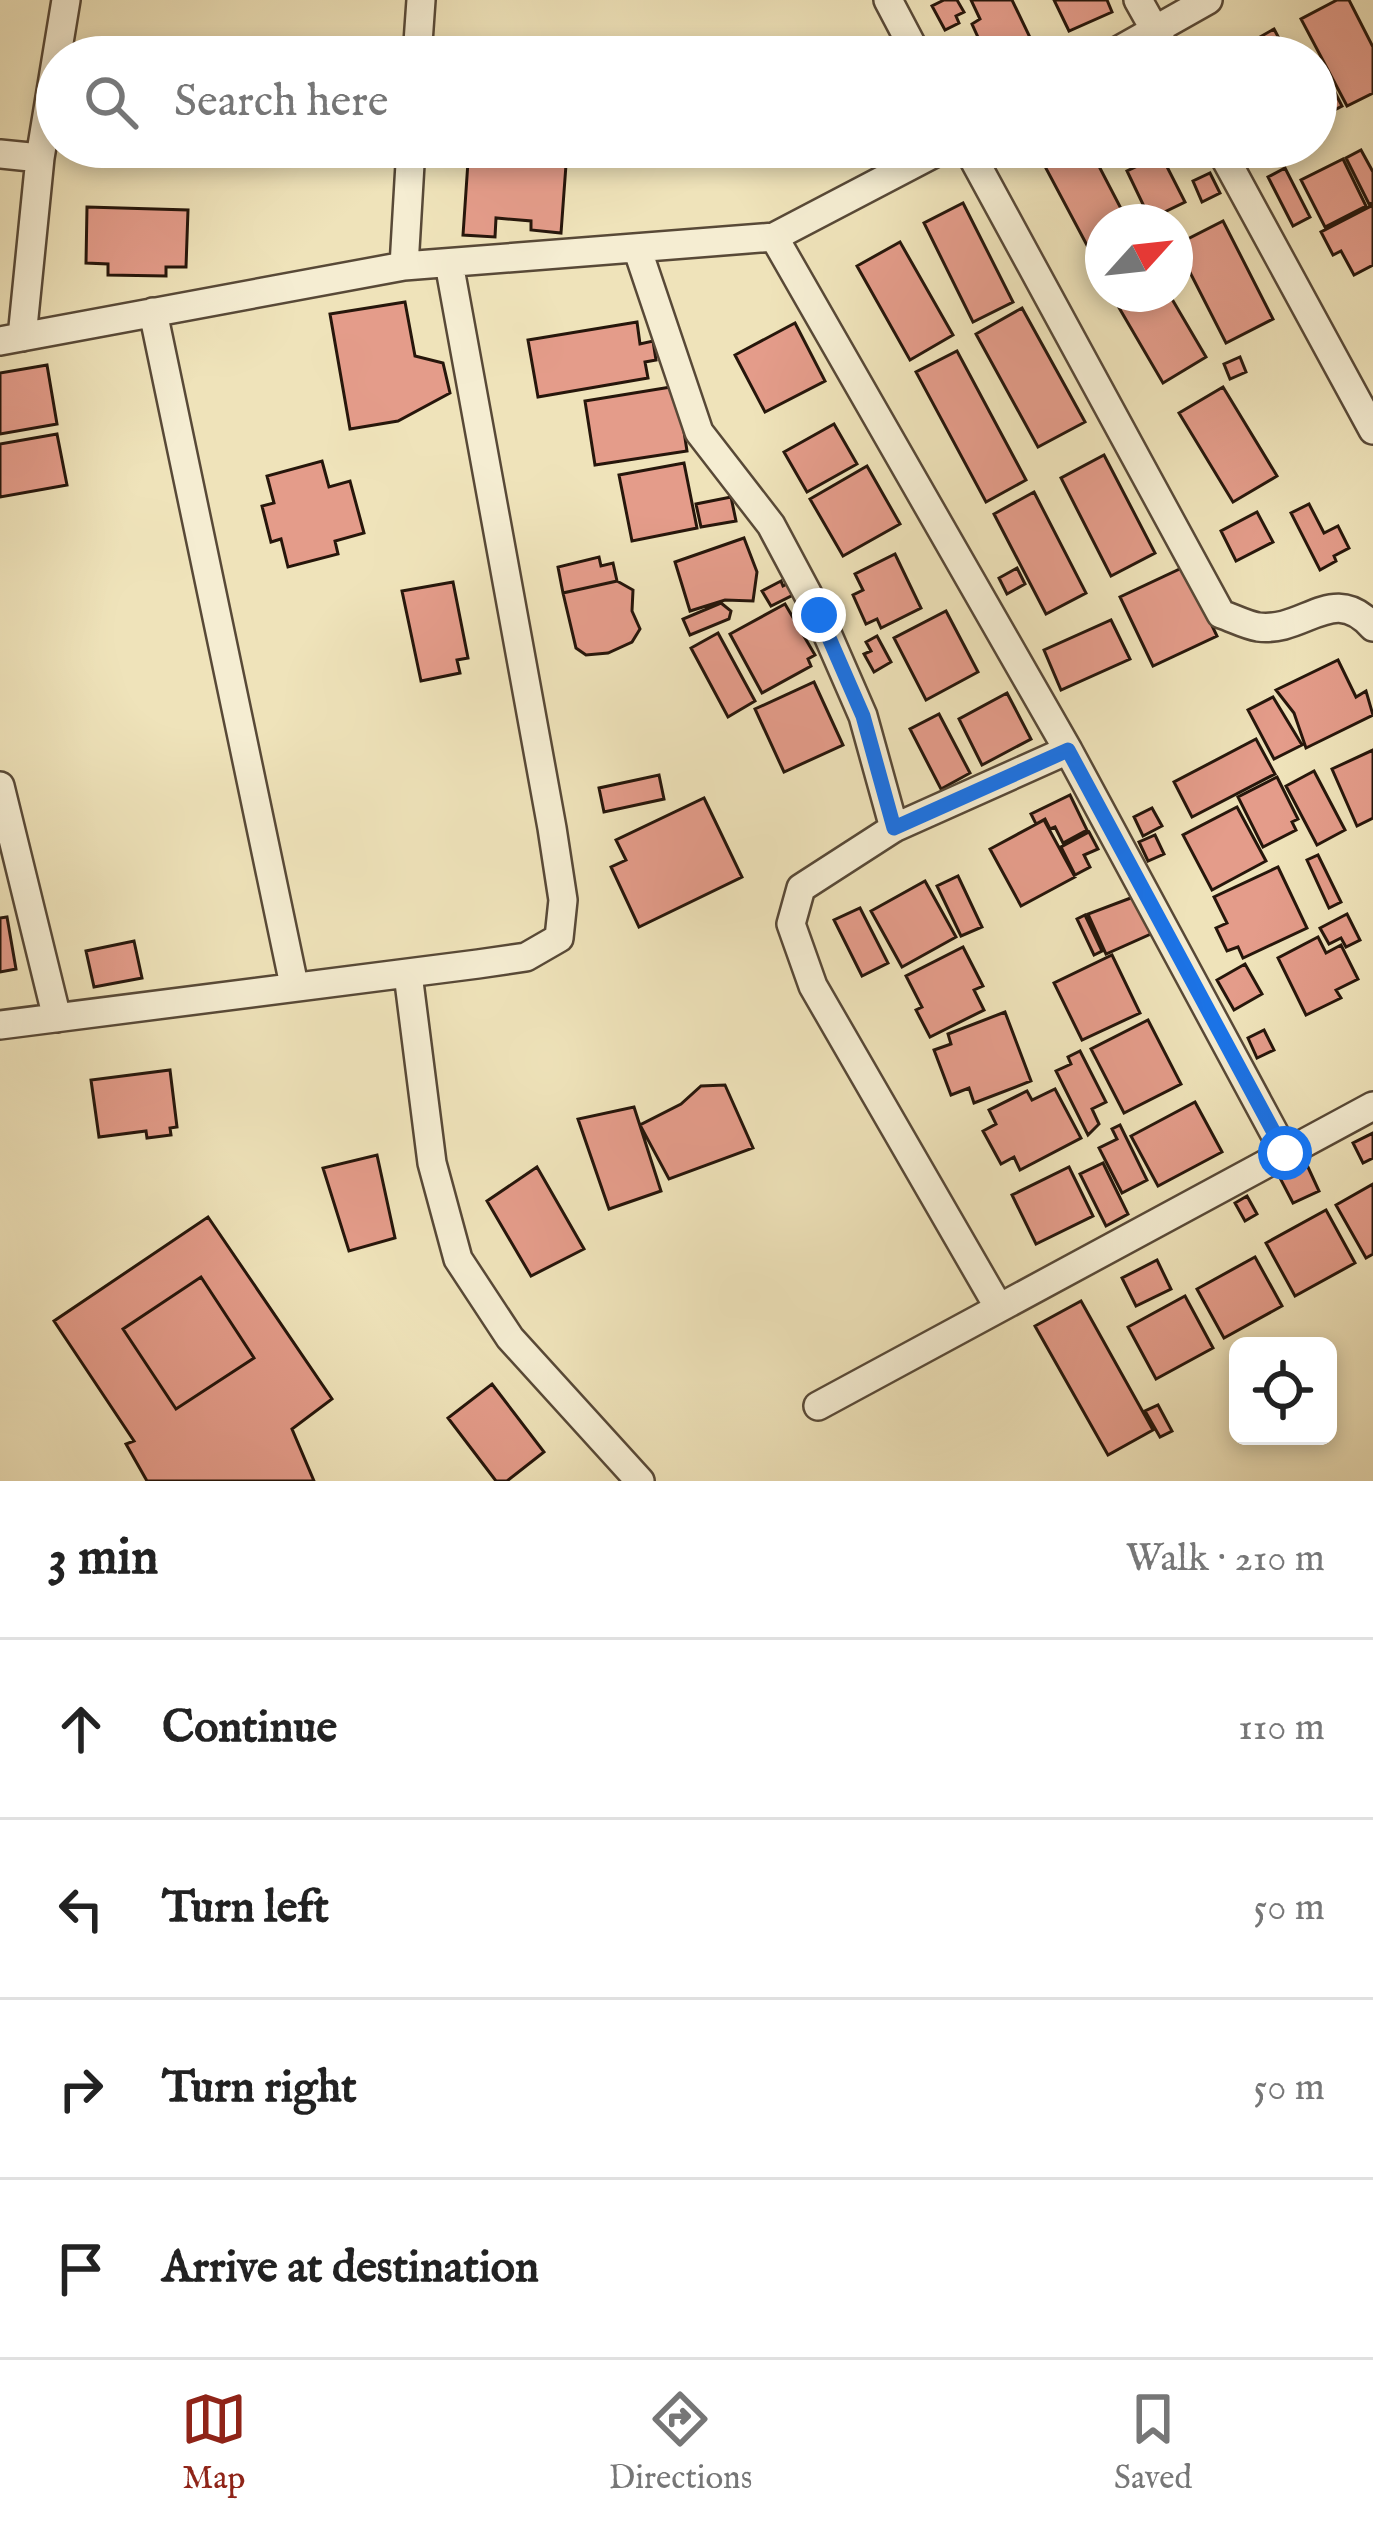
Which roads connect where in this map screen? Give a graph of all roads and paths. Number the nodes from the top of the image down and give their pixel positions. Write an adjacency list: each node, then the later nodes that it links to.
1 (66, 0): 7 (street)
2 (421, 0): 8 (street)
3 (888, 0): 9 (street)
4 (1138, 0): 6 (street)
5 (1208, 0): 6 (street)
6 (1155, 30): 10 (street); 11 (street)
7 (60, 36)
8 (418, 36)
9 (907, 36)
10 (1144, 36)
11 (1158, 36)
12 (0, 154): 13 (street)
13 (36, 158)
14 (38, 168): 24 (street)
15 (410, 168): 22 (street)
16 (906, 168): 19 (street)
17 (978, 168): 26 (street)
18 (1230, 168): 25 (street)
19 (774, 237): 20 (street); 27 (street)
20 (637, 248): 21 (street); 29 (street)
21 (449, 263): 22 (street); 30 (street)
22 (404, 266): 23 (street)
23 (153, 312): 24 (street); 31 (street)
24 (11, 339)
25 (1373, 430)
26 (1373, 627)
27 (1068, 750): 29 (street); 35 (street)
28 (0, 786): 32 (street)
29 (894, 828): 36 (street)
30 (408, 974): 31 (street); 38 (street)
31 (294, 985): 32 (street)
32 (57, 1018): 33 (street)
33 (0, 1025)
34 (1373, 1106): 35 (street)
35 (1285, 1153): 36 (street)
36 (999, 1308): 37 (street)
37 (818, 1406)
38 (640, 1481)

